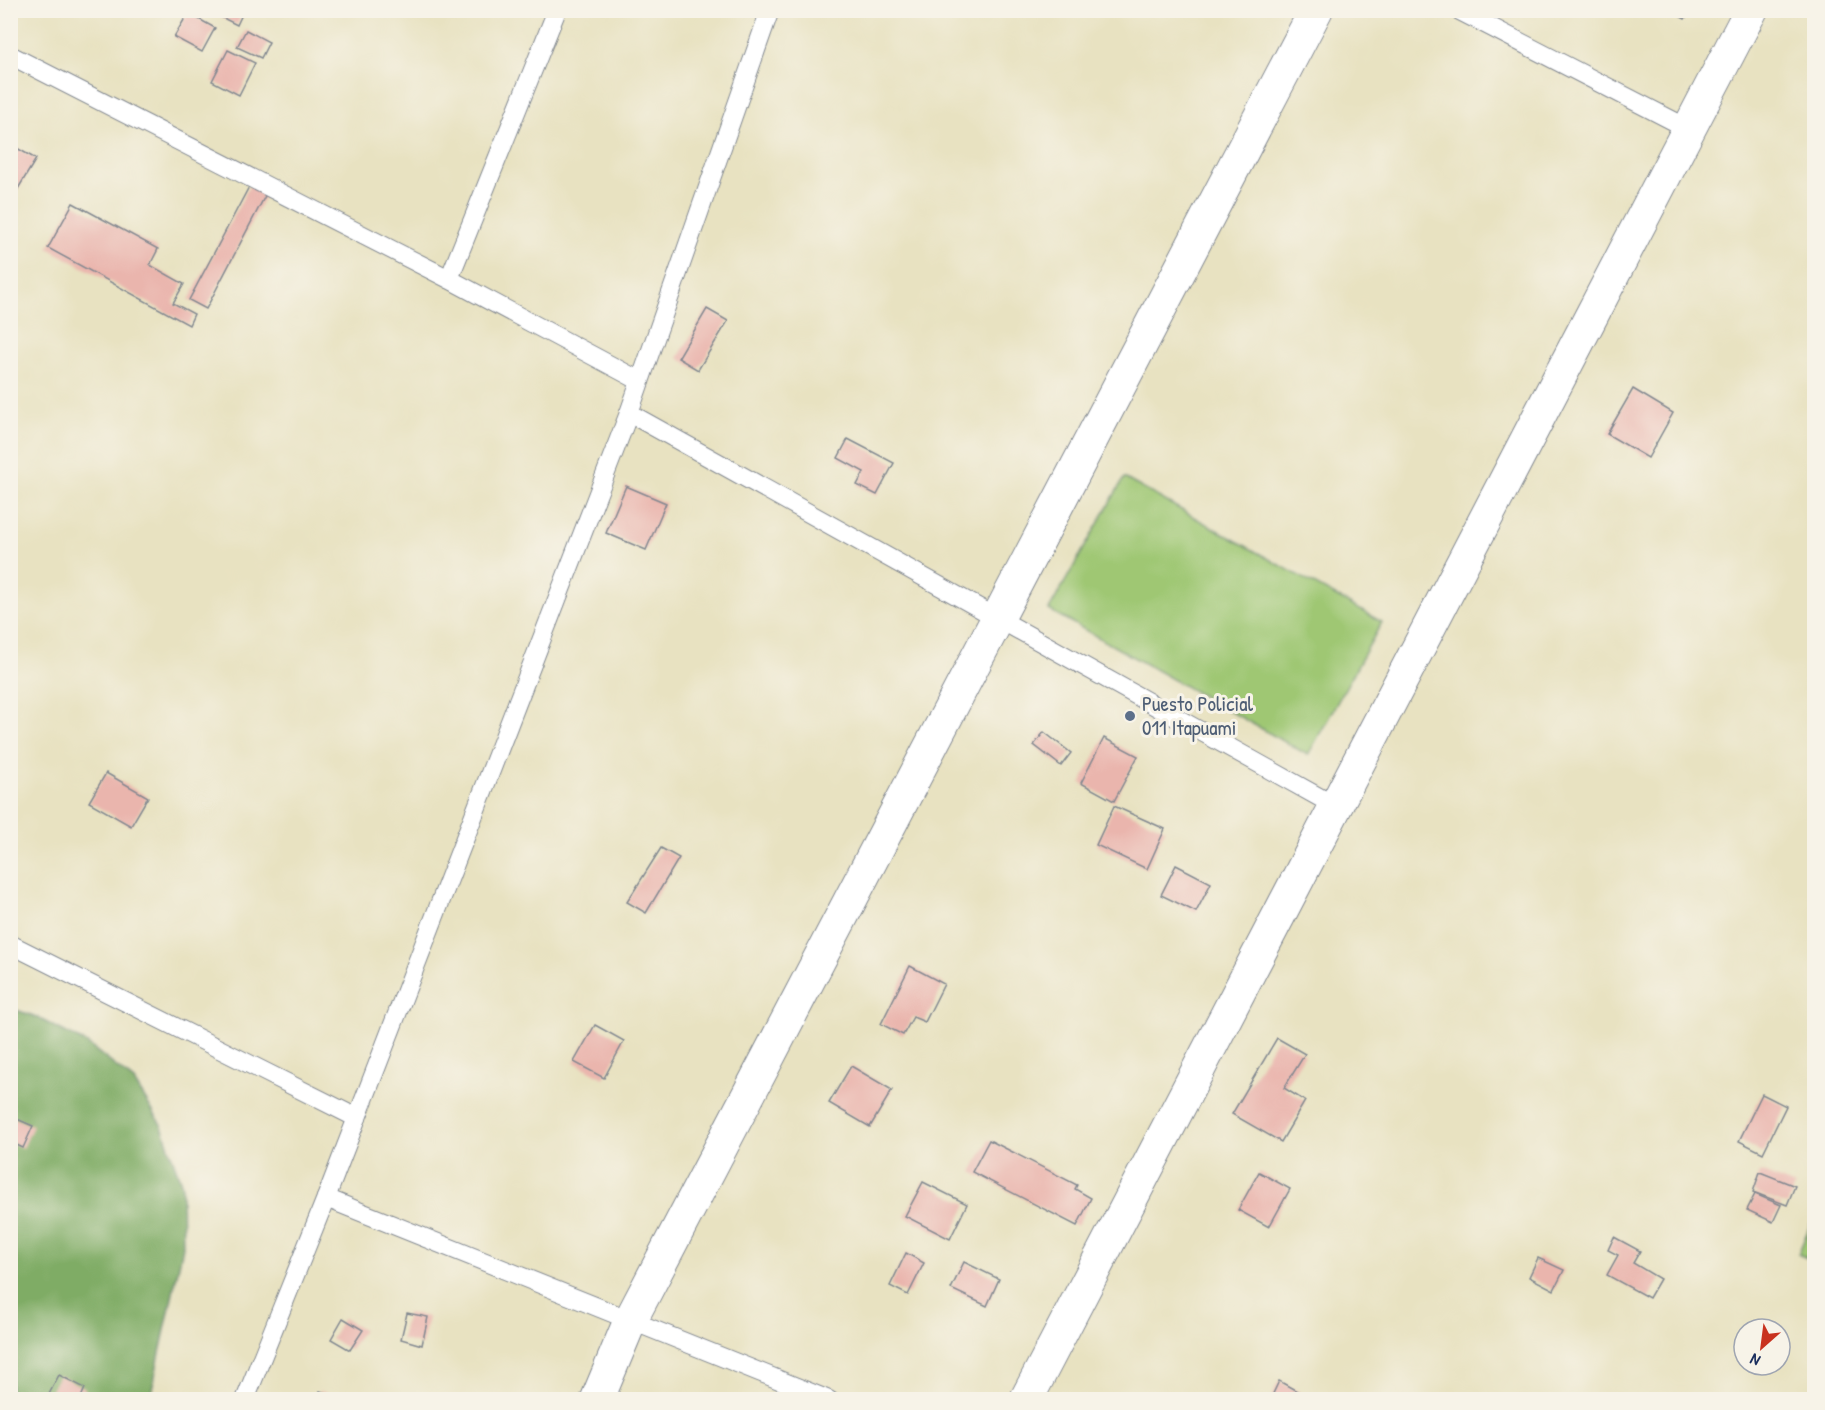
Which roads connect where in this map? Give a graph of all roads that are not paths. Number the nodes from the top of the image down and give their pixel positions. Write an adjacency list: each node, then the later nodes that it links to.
1 (557, 10): 8 (lane)
2 (770, 10): 9 (lane)
3 (1316, 10): 11 (street)
4 (1458, 10): 7 (lane)
5 (1751, 10): 7 (street)
6 (13, 59): 8 (lane)
7 (1689, 129): 12 (street)
8 (450, 279): 9 (lane)
9 (640, 381): 10 (lane)
10 (629, 413): 11 (lane); 14 (lane)
11 (998, 618): 12 (lane); 16 (street)
12 (1335, 806): 20 (street)
13 (10, 944): 14 (lane)
14 (357, 1118): 15 (lane)
15 (326, 1198): 16 (lane); 17 (lane)
16 (630, 1321): 18 (street); 19 (lane)
17 (245, 1400)
18 (597, 1400)
19 (829, 1400)
20 (1026, 1400)

